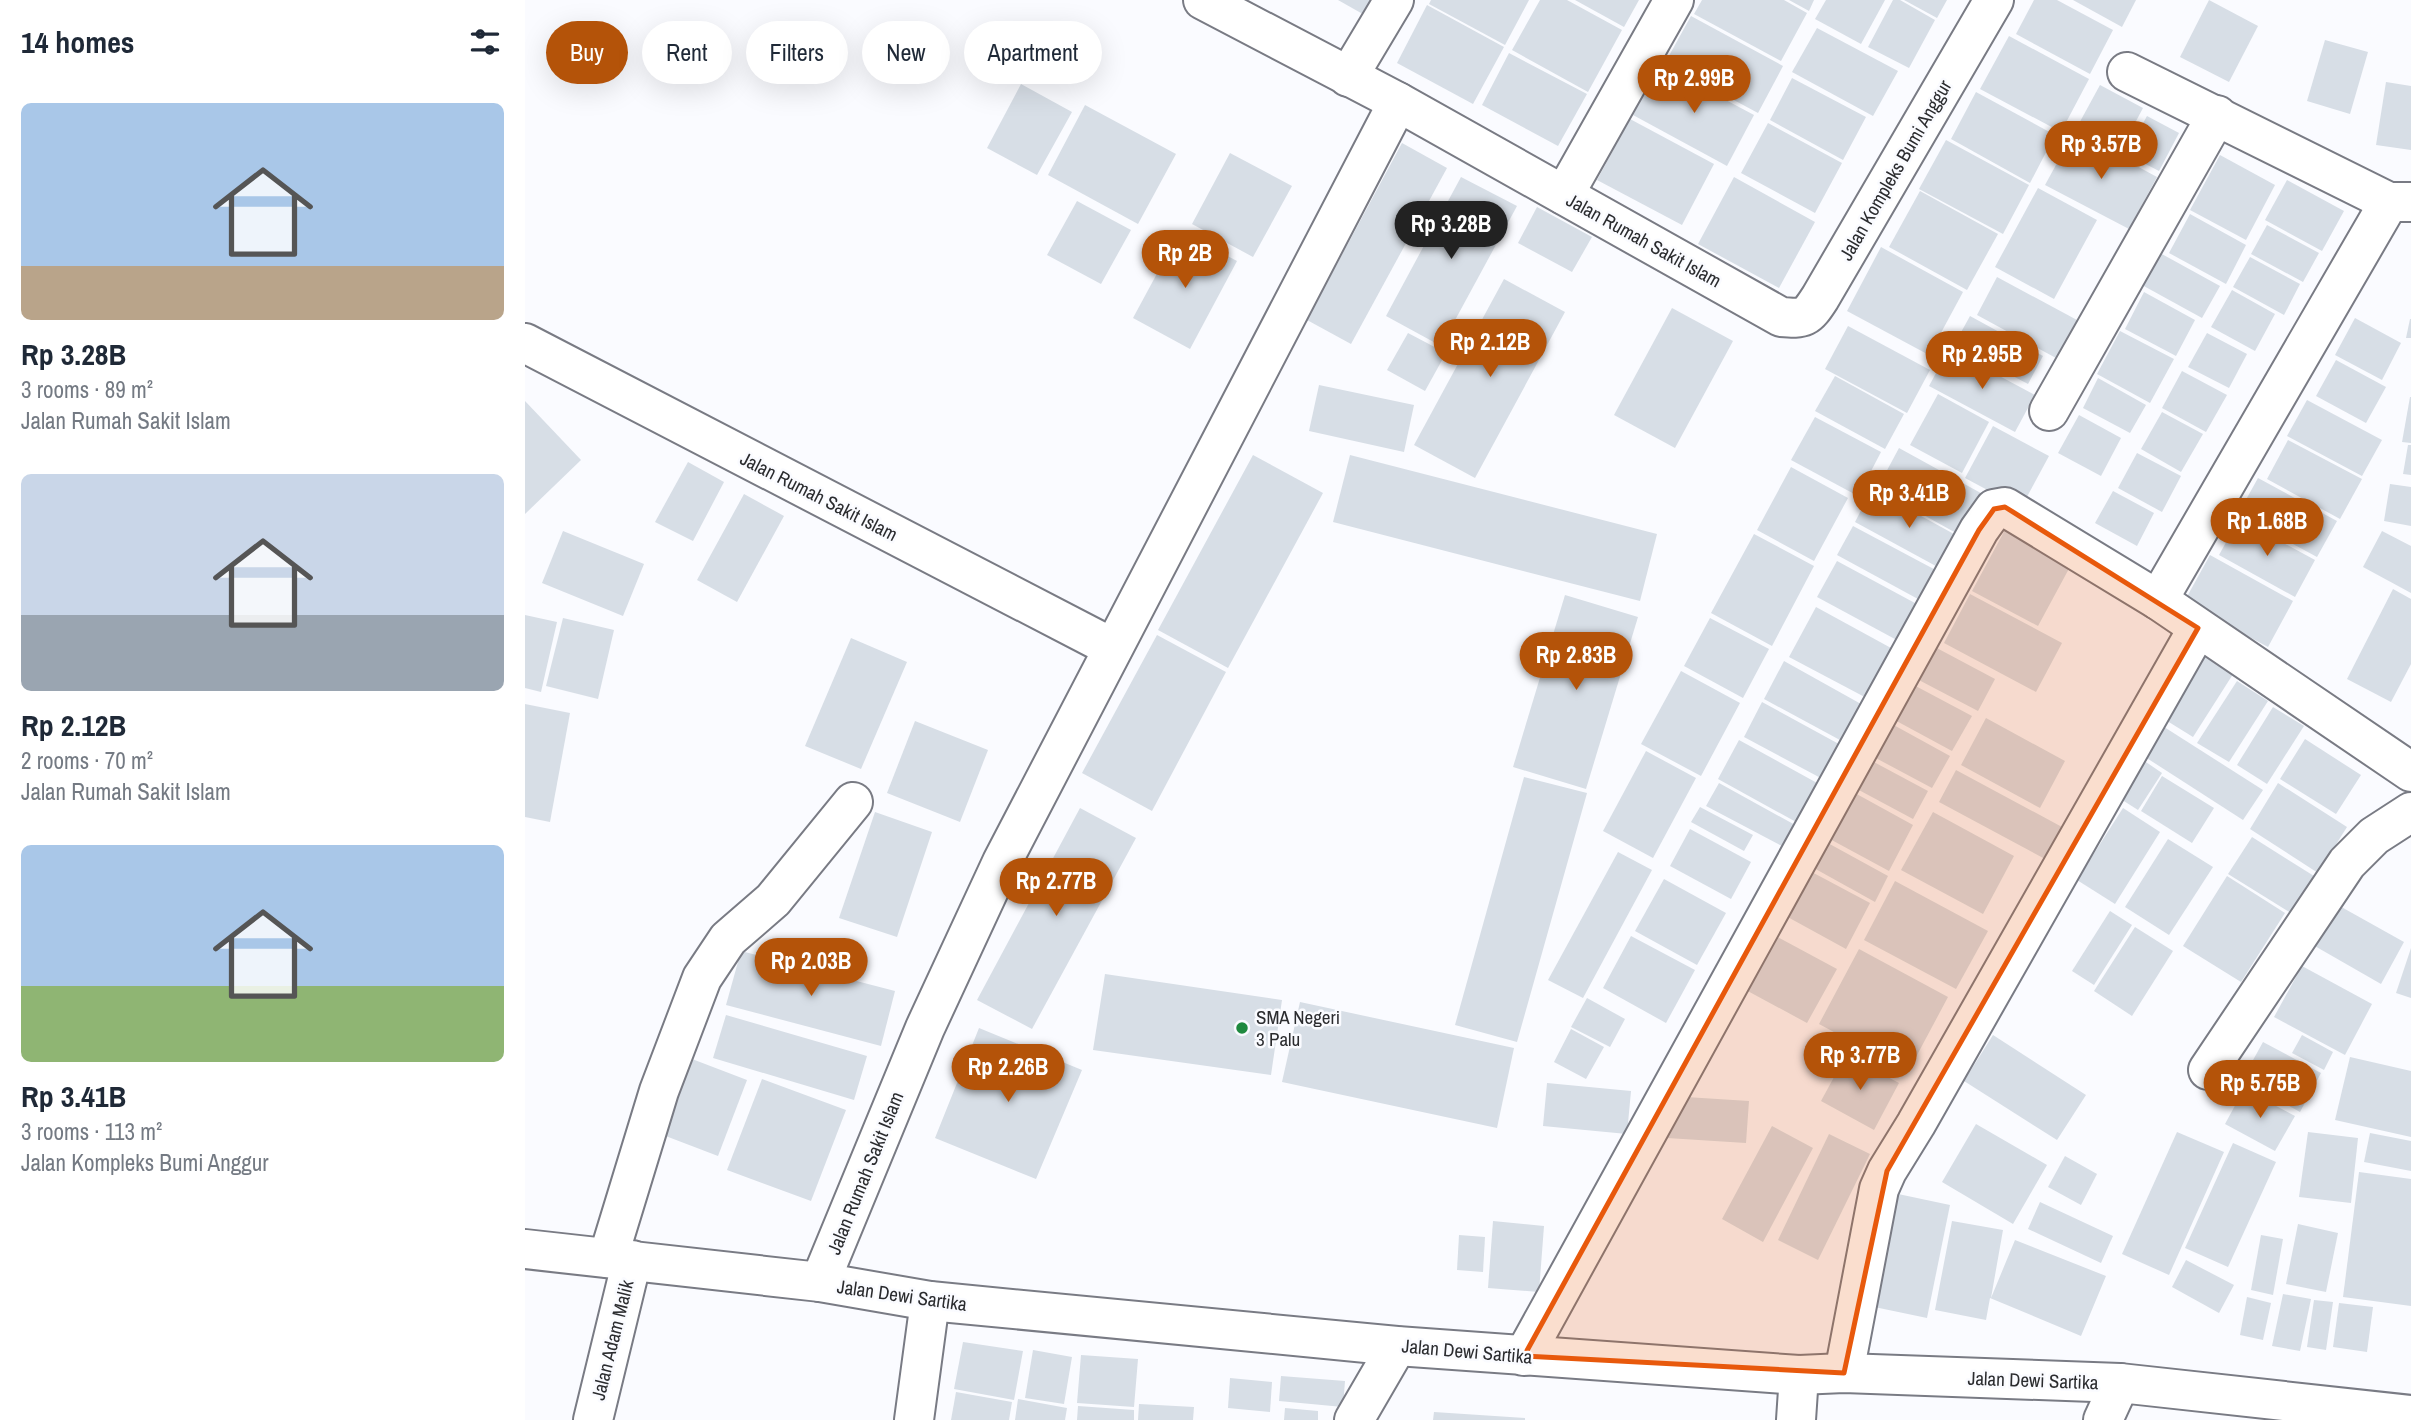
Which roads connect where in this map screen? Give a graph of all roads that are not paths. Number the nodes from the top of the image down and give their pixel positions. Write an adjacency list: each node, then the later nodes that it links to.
1 (1203, 0): 6 (street, Jalan Rumah Sakit Islam)
2 (1394, 0): 6 (street)
3 (1674, 0): 9 (street)
4 (1994, 0): 11 (street, Jalan Kompleks Bumi Anggur)
5 (2127, 72): 8 (street)
6 (1348, 77): 7 (street, Jalan Rumah Sakit Islam)
7 (1398, 102): 9 (street, Jalan Rumah Sakit Islam); 16 (street, Jalan Rumah Sakit Islam)
8 (2217, 115): 10 (street); 13 (street)
9 (1564, 195): 11 (street, Jalan Rumah Sakit Islam)
10 (2400, 202): 14 (street)
11 (1781, 317)
12 (525, 343): 16 (street, Jalan Rumah Sakit Islam)
13 (2049, 411)
14 (2158, 600): 15 (street); 26 (street)
15 (2198, 628): 17 (street); 27 (street)
16 (1113, 649): 23 (street, Jalan Rumah Sakit Islam)
17 (2411, 772)
18 (853, 802): 22 (street, Jalan Adam Malik)
19 (2411, 812): 20 (street)
20 (2208, 1070)
21 (525, 1249): 22 (street, Jalan Dewi Sartika)
22 (620, 1259): 23 (street, Jalan Dewi Sartika); 31 (street, Jalan Adam Malik)
23 (820, 1282): 24 (street, Jalan Dewi Sartika)
24 (930, 1301): 25 (street, Jalan Dewi Sartika); 32 (street)
25 (1397, 1346): 26 (street, Jalan Dewi Sartika); 33 (street)
26 (1524, 1356): 28 (street, Jalan Dewi Sartika)
27 (1845, 1373): 28 (street, Jalan Dewi Sartika); 29 (street, Jalan Dewi Sartika)
28 (1799, 1375): 34 (street)
29 (2120, 1383): 30 (street, Jalan Dewi Sartika); 35 (street)
30 (2411, 1415)
31 (593, 1420)
32 (914, 1420)
33 (1354, 1420)
34 (1796, 1420)
35 (2103, 1420)

